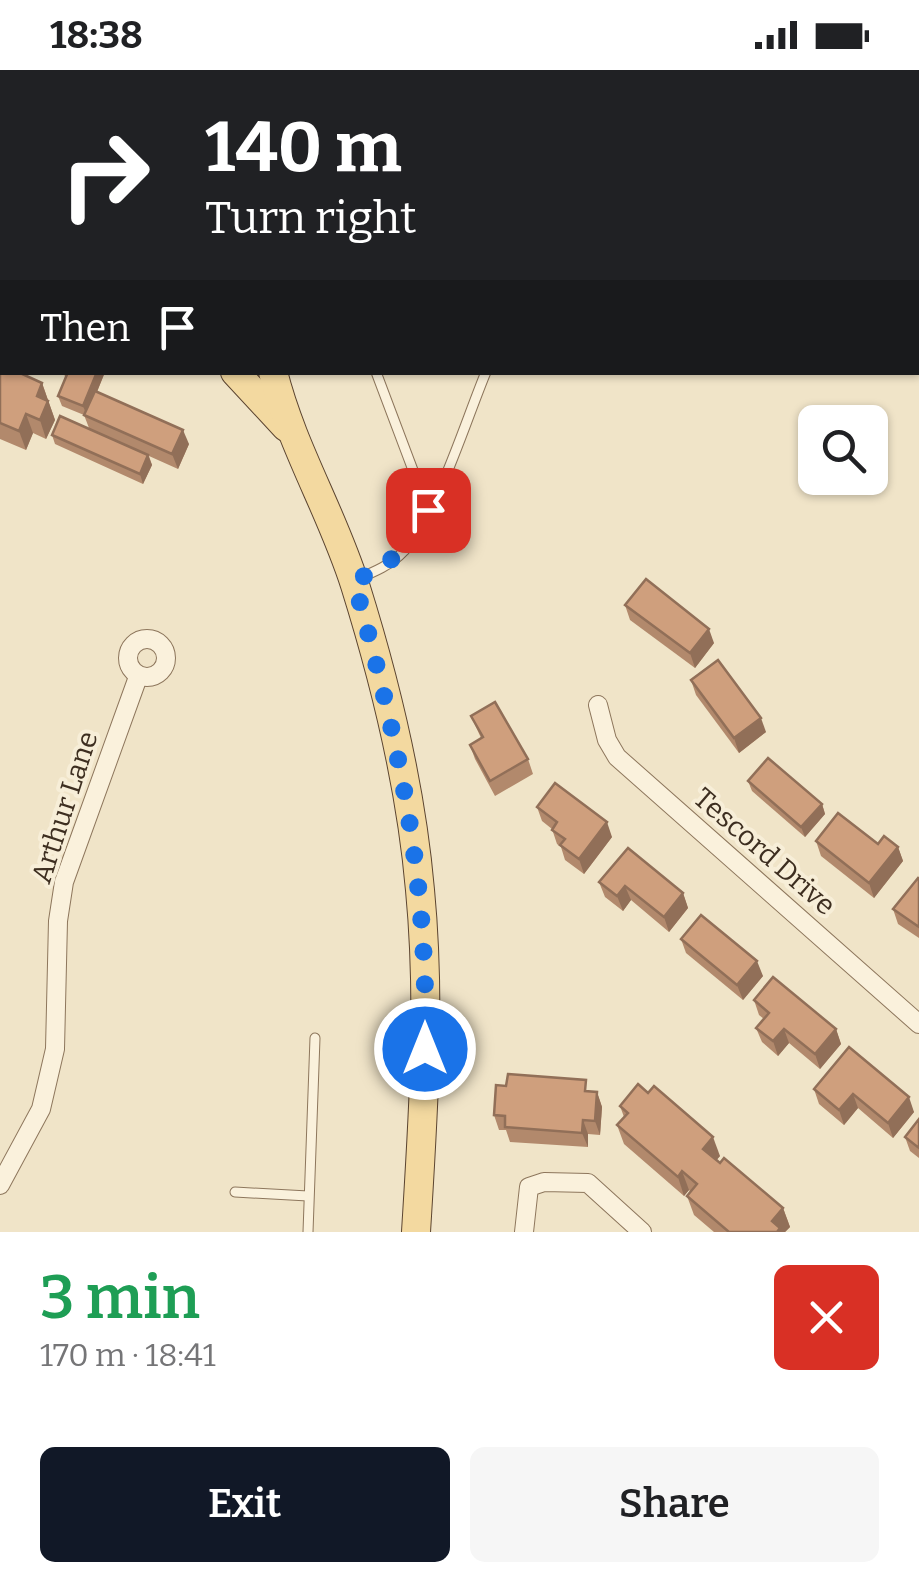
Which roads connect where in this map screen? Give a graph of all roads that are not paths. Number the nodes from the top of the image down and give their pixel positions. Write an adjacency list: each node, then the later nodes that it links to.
1 (238, 375): 5 (main road)
2 (275, 375): 5 (main road)
3 (377, 375): 6 (lane)
4 (485, 375): 6 (lane)
5 (287, 428): 7 (main road)
6 (428, 510): 7 (lane)
7 (354, 581): 16 (main road)
8 (138, 677): 12 (street, Arthur Lane)
9 (598, 705): 10 (street, Tescord Drive)
10 (919, 1024)
11 (314, 1038): 14 (lane)
12 (0, 1185)
13 (235, 1192): 14 (lane)
14 (308, 1196): 15 (lane)
15 (308, 1232)
16 (416, 1232)
17 (524, 1232): 18 (street)
18 (642, 1232)

